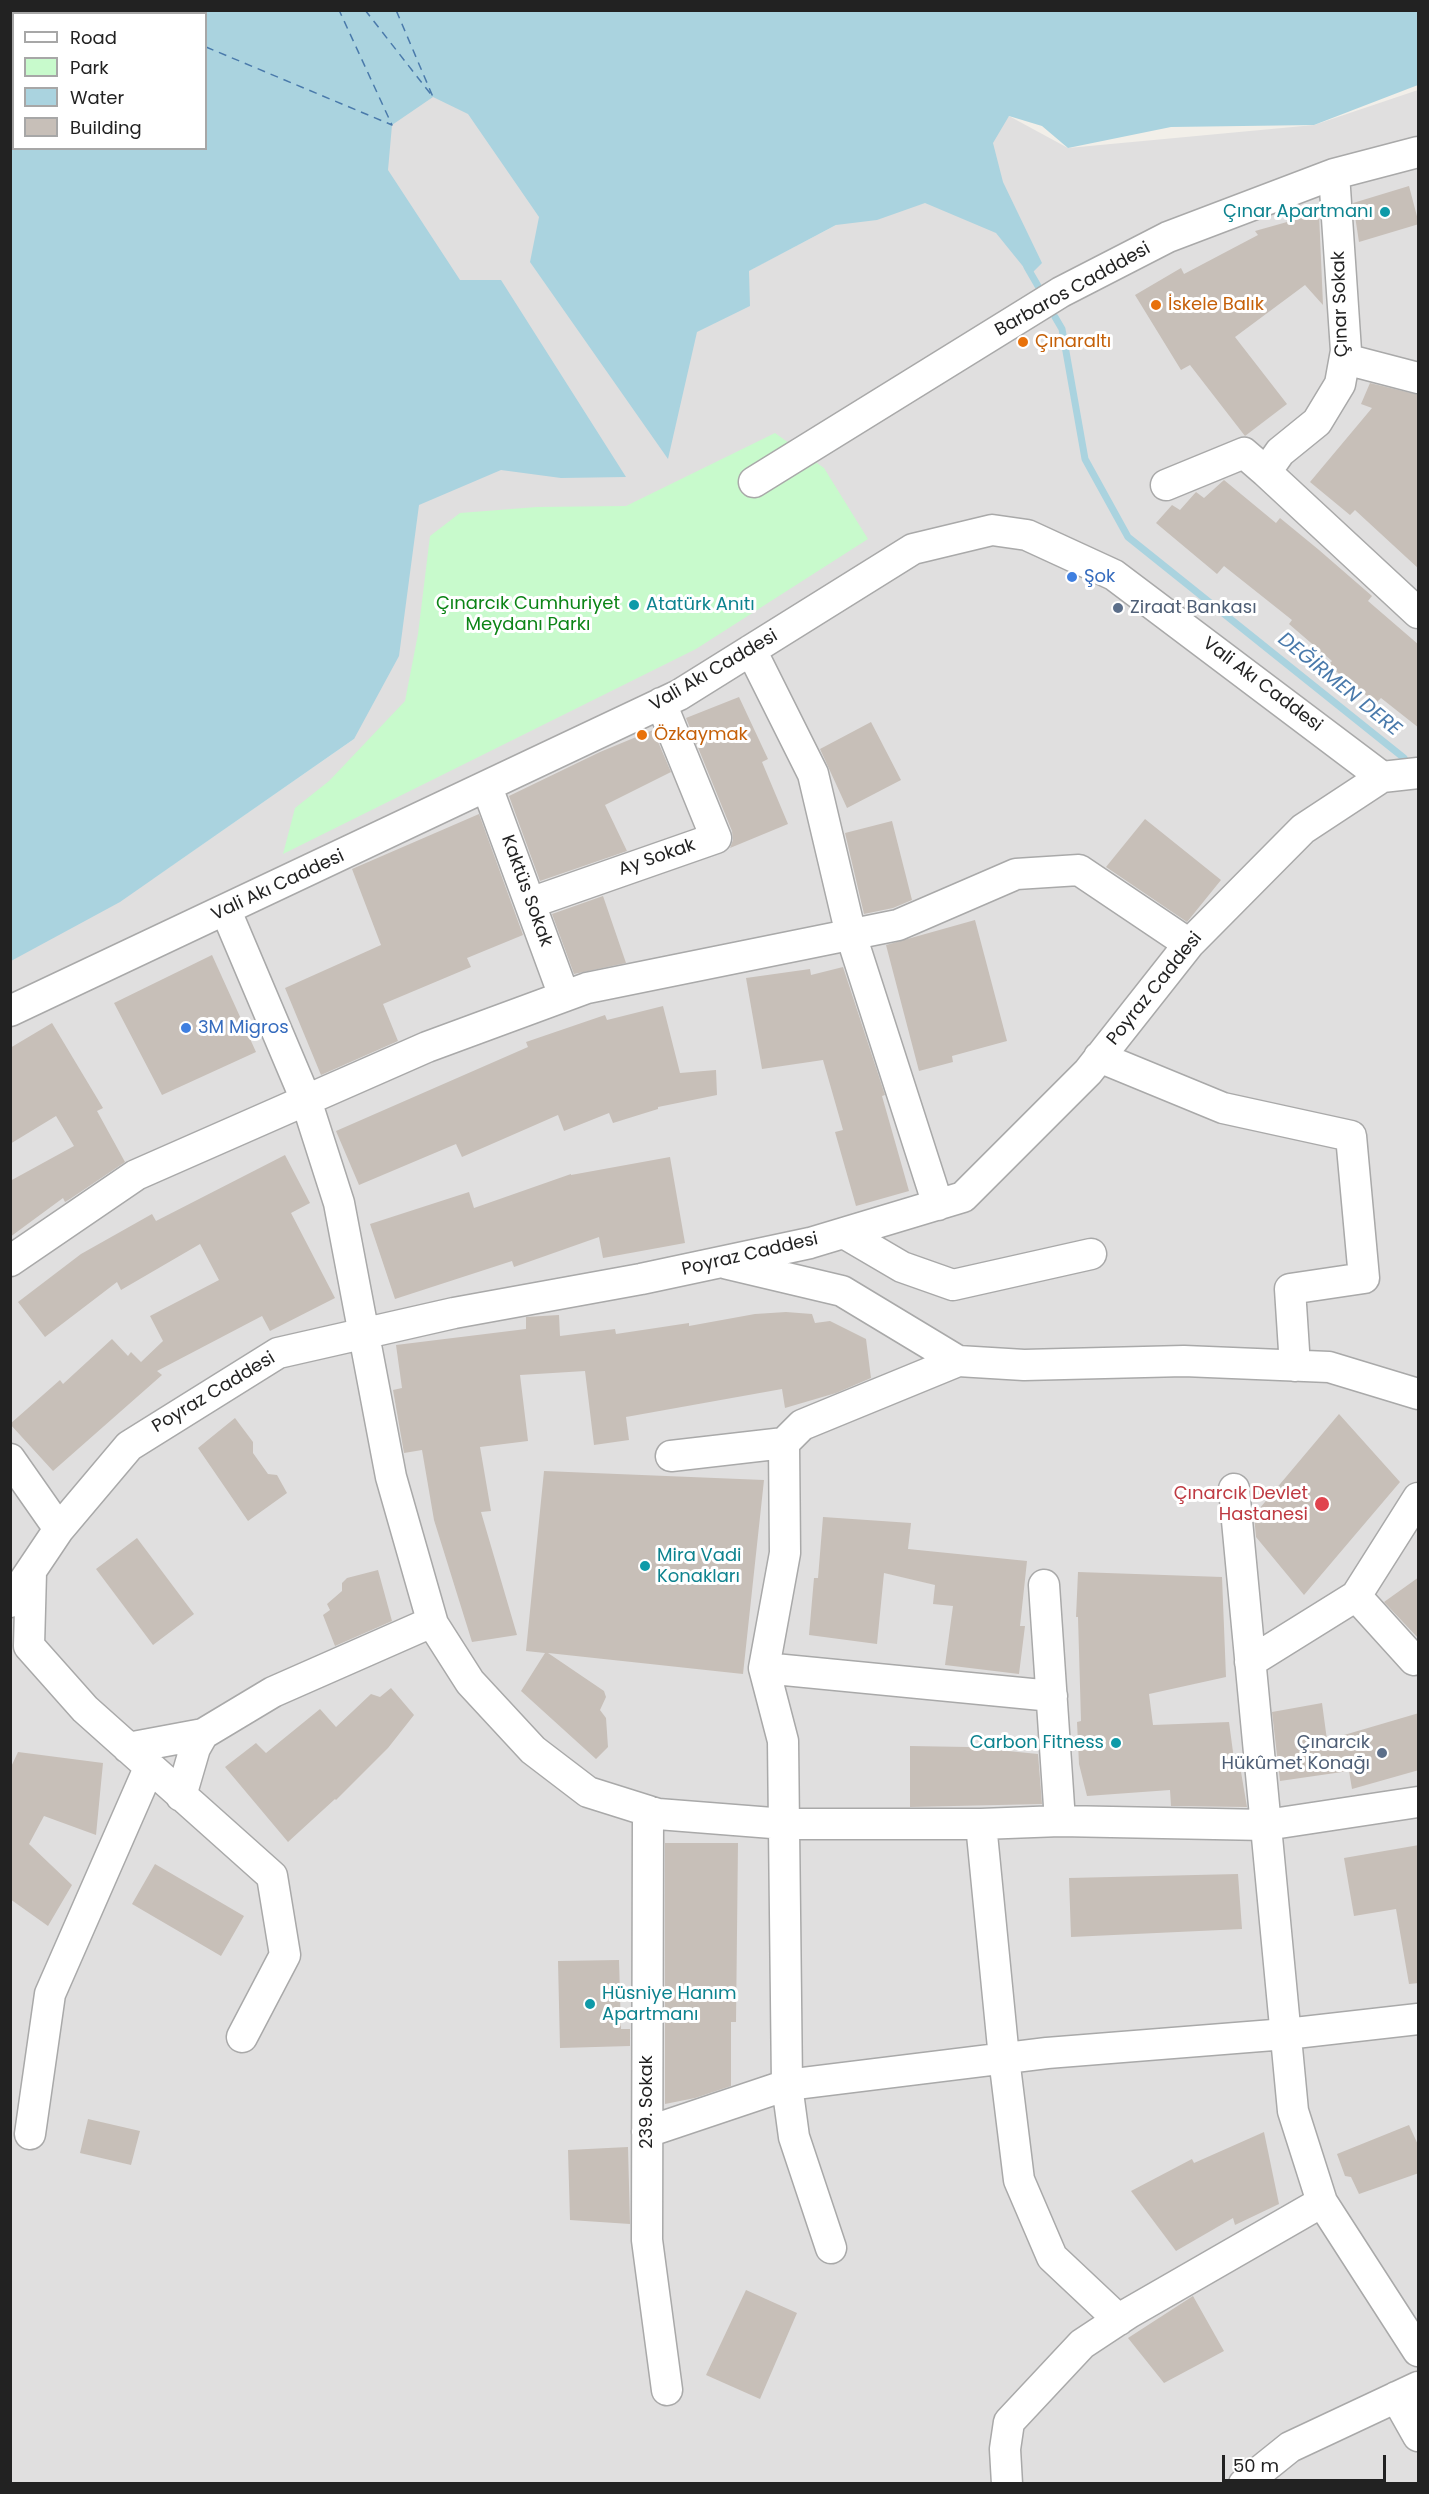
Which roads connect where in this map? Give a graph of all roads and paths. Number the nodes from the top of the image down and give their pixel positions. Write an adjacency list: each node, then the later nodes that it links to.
1 (1419, 152): 2 (street, Barbaros Cadddesi)
2 (1334, 174): 3 (street, Çınar Sokak); 6 (street, Barbaros Cadddesi)
3 (1345, 358): 4 (street); 5 (street, Çınar Sokak)
4 (1419, 378)
5 (1266, 472): 7 (street); 8 (street)
6 (754, 483)
7 (1166, 485)
8 (1419, 613)
9 (751, 650): 10 (street, Vali Akı Caddesi); 11 (street, Vali Akı Caddesi); 16 (street)
10 (661, 703): 13 (street, Vali Akı Caddesi); 14 (street, Ay Sokak)
11 (1382, 777): 12 (street, Poyraz Caddesi); 17 (street, Poyraz Caddesi)
12 (1418, 779)
13 (487, 787): 14 (street, Kaktüs Sokak); 15 (street, Vali Akı Caddesi)
14 (530, 903): 18 (street, Kaktüs Sokak)
15 (225, 911): 19 (street, Vali Akı Caddesi); 21 (street)
16 (851, 935): 17 (street); 18 (street); 22 (street)
17 (1189, 944): 20 (street, Poyraz Caddesi)
18 (564, 996): 21 (street)
19 (10, 1011)
20 (1099, 1057): 22 (street, Poyraz Caddesi); 29 (street)
21 (306, 1100): 25 (street); 27 (street)
22 (938, 1205): 23 (street, Poyraz Caddesi)
23 (844, 1233): 24 (street); 26 (street, Poyraz Caddesi)
24 (1091, 1254)
25 (10, 1261)
26 (719, 1262): 27 (street, Poyraz Caddesi); 28 (street)
27 (364, 1333): 36 (street, Poyraz Caddesi); 41 (street)
28 (958, 1361): 29 (street); 31 (street)
29 (1295, 1366): 30 (street)
30 (1419, 1394)
31 (784, 1443): 32 (street); 44 (street)
32 (671, 1456)
33 (10, 1460): 36 (street)
34 (1234, 1489): 43 (street)
35 (1419, 1498): 39 (street)
36 (59, 1529): 37 (street, Poyraz Caddesi)
37 (31, 1572): 40 (street, Poyraz Caddesi); 47 (street)
38 (1044, 1585): 45 (street)
39 (1356, 1596): 42 (street); 43 (street)
40 (10, 1602)
41 (432, 1622): 46 (street); 51 (street)
42 (1419, 1657)
43 (1250, 1662): 55 (street)
44 (764, 1668): 45 (street); 53 (street)
45 (1052, 1696): 52 (street)
46 (203, 1734): 47 (street); 49 (street)
47 (128, 1748): 48 (street)
48 (149, 1768): 49 (street); 62 (street)
49 (181, 1796): 58 (street)
50 (1419, 1802): 55 (street)
51 (648, 1811): 53 (street); 61 (street, 239. Sokak)
52 (1060, 1821): 54 (street); 55 (street)
53 (785, 1824): 54 (street); 60 (street)
54 (981, 1824): 59 (street)
55 (1266, 1825): 57 (street)
56 (1419, 2019): 57 (street)
57 (1286, 2034): 59 (street); 63 (street)
58 (242, 2037)
59 (1004, 2058): 60 (street); 65 (street)
60 (787, 2085): 61 (street); 64 (street)
61 (647, 2132): 67 (street, 239. Sokak)
62 (30, 2134)
63 (1322, 2202): 65 (street); 66 (street)
64 (831, 2248)
65 (1119, 2320): 70 (street)
66 (1419, 2351)
67 (667, 2391)
68 (1407, 2392): 69 (street); 71 (street)
69 (1419, 2436)
70 (1007, 2484)
71 (1244, 2484)

